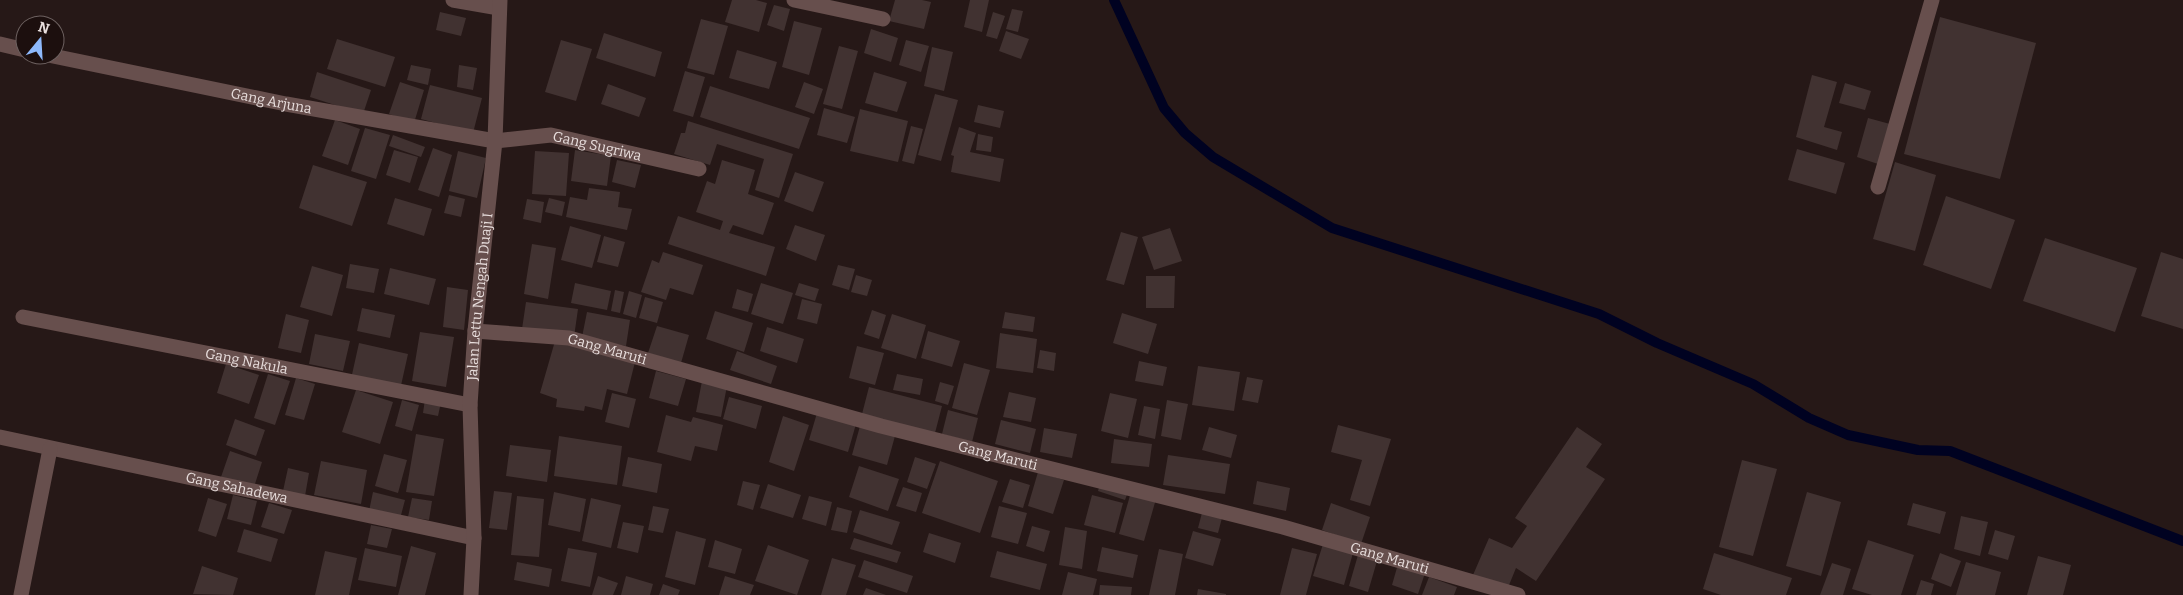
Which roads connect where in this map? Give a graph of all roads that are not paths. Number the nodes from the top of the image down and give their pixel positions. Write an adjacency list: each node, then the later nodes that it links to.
1 (453, 0): 4 (street)
2 (794, 0): 5 (street)
3 (1932, 0): 11 (street)
4 (500, 4): 9 (street, Jalan Lettu Nengah Duaji I)
5 (883, 19)
6 (0, 44): 7 (street)
7 (15, 48)
8 (65, 58): 9 (street, Gang Arjuna)
9 (495, 141): 10 (street, Gang Sugriwa); 13 (street, Jalan Lettu Nengah Duaji I)
10 (699, 169)
11 (1878, 187)
12 (23, 317): 14 (street, Gang Nakula)
13 (475, 331): 14 (street, Jalan Lettu Nengah Duaji I); 20 (street, Gang Maruti)
14 (470, 405): 17 (street, Jalan Lettu Nengah Duaji I)
15 (0, 437): 16 (street, Gang Sahadewa)
16 (50, 449): 17 (street, Gang Sahadewa); 18 (street)
17 (474, 538): 19 (street, Jalan Lettu Nengah Duaji I)
18 (21, 595)
19 (471, 595)
20 (1518, 595)

